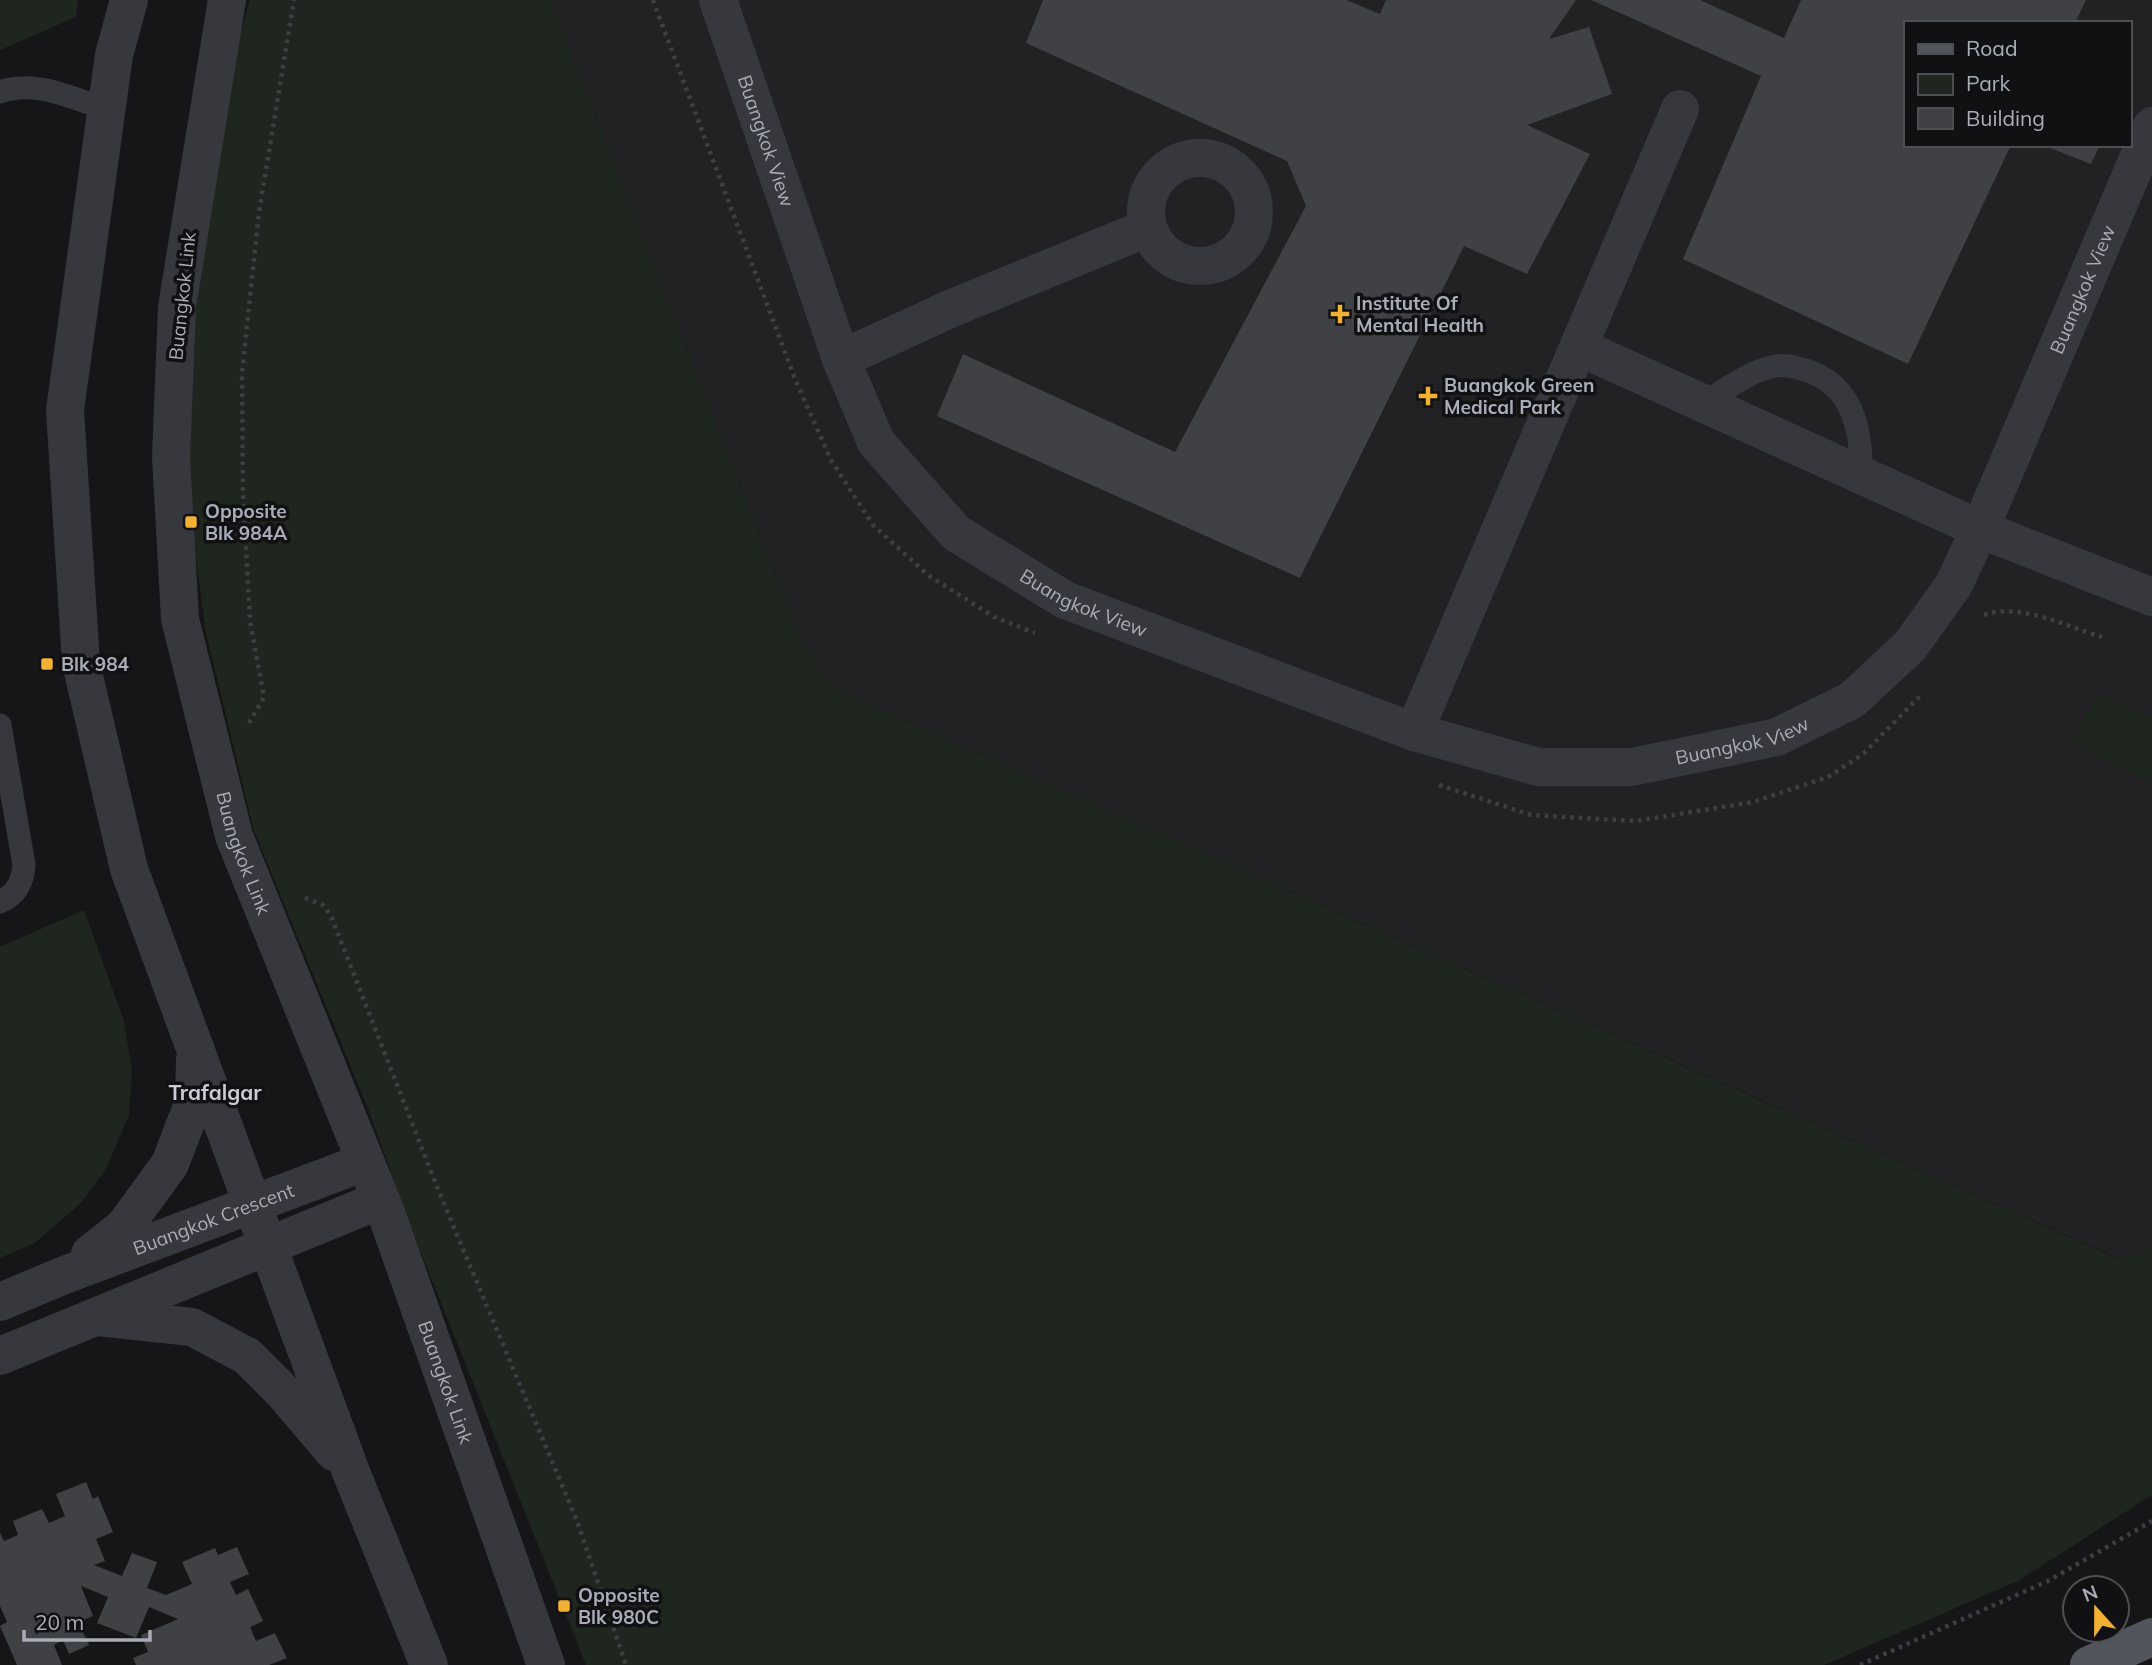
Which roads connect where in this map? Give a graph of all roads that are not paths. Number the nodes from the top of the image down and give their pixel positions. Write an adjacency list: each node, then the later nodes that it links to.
1 (129, 0): 5 (street)
2 (227, 0): 19 (street, Buangkok Link)
3 (718, 0): 10 (street, Buangkok View)
4 (0, 92): 5 (lane)
5 (106, 109): 18 (street)
6 (1680, 109): 9 (street)
7 (2152, 126): 13 (street, Buangkok View)
8 (1147, 228): 10 (street)
9 (1579, 347): 11 (street); 16 (street)
10 (841, 359): 16 (street, Buangkok View)
11 (1703, 404): 12 (street); 12 (lane)
12 (1861, 474): 13 (street)
13 (1980, 529): 14 (street); 16 (street, Buangkok View)
14 (2152, 597)
15 (0, 725): 17 (lane)
16 (1414, 732)
17 (0, 902)
18 (195, 1044): 21 (street); 23 (street, Buangkok Crescent)
19 (365, 1161): 20 (street, Buangkok Link); 21 (street, Buangkok Crescent)
20 (380, 1200): 22 (street); 30 (street, Buangkok Link)
21 (253, 1205): 22 (street); 23 (street, Buangkok Crescent)
22 (269, 1245): 25 (street); 27 (street)
23 (62, 1276): 24 (street, Buangkok Crescent)
24 (0, 1302)
25 (92, 1316): 26 (street); 27 (street)
26 (0, 1356)
27 (351, 1472): 29 (street)
28 (2152, 1637): 31 (main road)
29 (429, 1665)
30 (546, 1665)
31 (2090, 1665)

